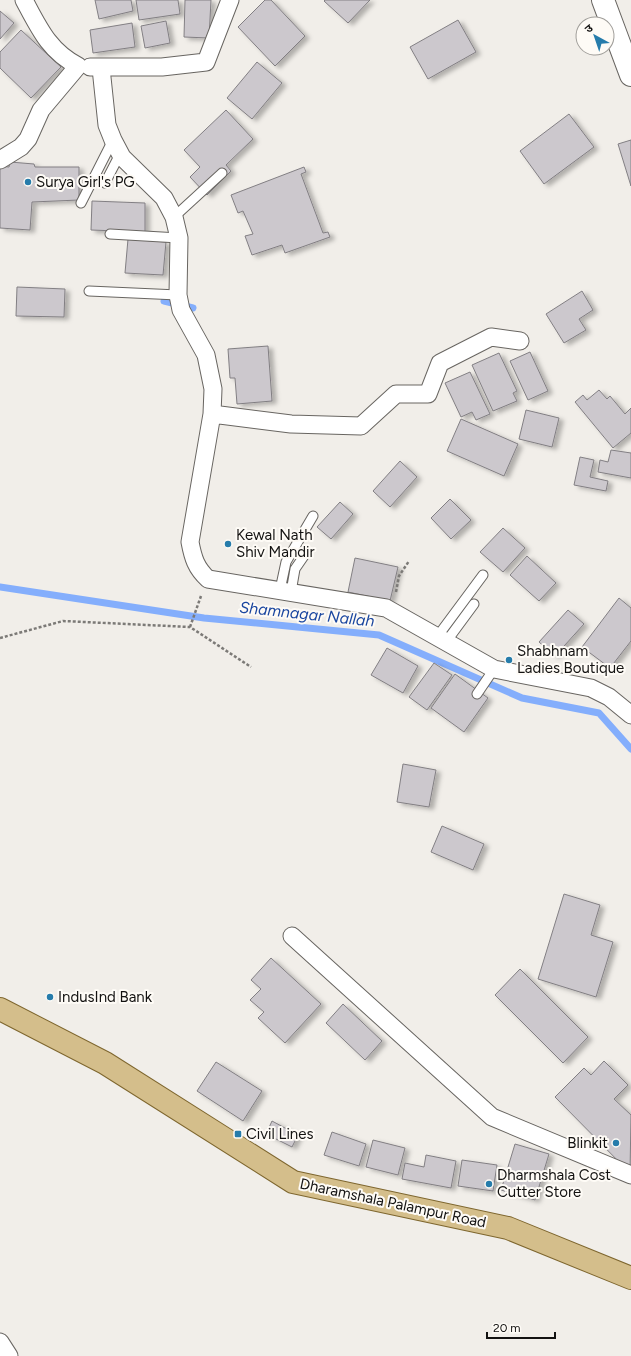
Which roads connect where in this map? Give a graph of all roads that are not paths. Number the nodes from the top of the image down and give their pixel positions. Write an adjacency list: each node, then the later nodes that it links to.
1 (24, 0): 4 (street)
2 (230, 0): 5 (street)
3 (603, 0): 6 (street)
4 (78, 66): 5 (street); 8 (street)
5 (101, 68): 7 (street)
6 (631, 75)
7 (116, 147): 10 (lane); 11 (lane); 12 (street)
8 (0, 160)
9 (222, 173): 12 (lane)
10 (105, 183)
11 (81, 203)
12 (174, 217): 14 (street)
13 (110, 234): 14 (lane)
14 (178, 238): 16 (street)
15 (89, 291): 16 (lane)
16 (178, 295): 18 (street)
17 (520, 341): 18 (street)
18 (212, 414): 22 (street)
19 (314, 516): 22 (lane)
20 (306, 553): 22 (lane)
21 (483, 574): 24 (lane)
22 (285, 591): 24 (street)
23 (474, 604): 24 (lane)
24 (442, 639): 25 (street)
25 (494, 669): 26 (lane); 27 (street)
26 (477, 694)
27 (631, 715)
28 (292, 936): 30 (street)
29 (0, 1009): 31 (main road, Dharamshala Palampur Road)
30 (631, 1175)
31 (631, 1278)
32 (0, 1342): 33 (street)
33 (9, 1356)

